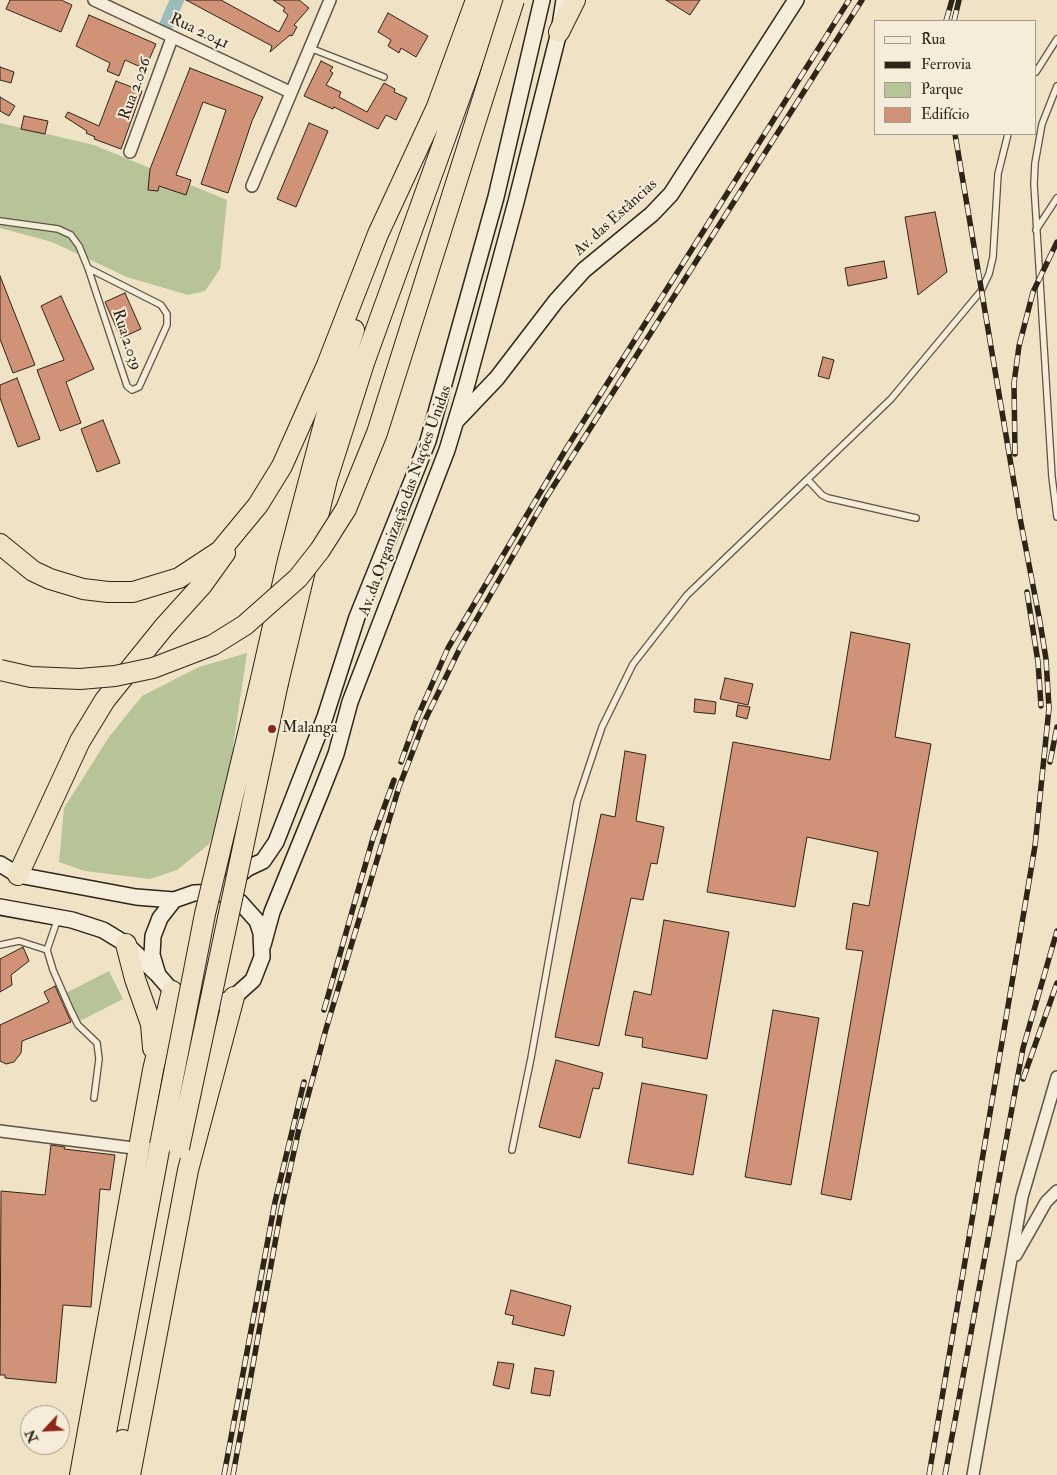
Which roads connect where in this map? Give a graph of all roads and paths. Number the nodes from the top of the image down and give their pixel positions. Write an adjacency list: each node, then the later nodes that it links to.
1 (94, 0): 11 (street, Rua 2.041)
2 (330, 0): 13 (street)
3 (476, 0): 18 (highway)
4 (495, 0): 33 (highway)
5 (514, 0): 32 (highway, bridge)
6 (542, 0): 36 (main road, Av. da Organização das Nações Unidas)
7 (564, 0): 10 (main road, Av. da Organização das Nações Unidas)
8 (574, 0): 10 (highway)
9 (796, 0): 26 (main road, Av. das Estâncias)
10 (559, 32): 26 (main road, Av. da Organização das Nações Unidas)
11 (172, 38): 17 (street, Rua 2.041); 20 (street, Rua 2.026)
12 (1057, 39): 14 (lane)
13 (310, 48): 15 (lane); 17 (street)
14 (1037, 70)
15 (384, 77)
16 (1057, 86): 24 (lane)
17 (290, 92): 21 (street)
18 (436, 110): 30 (highway); 33 (highway)
19 (1008, 135): 27 (lane)
20 (130, 152)
21 (252, 186)
22 (1057, 198): 24 (lane)
23 (0, 221): 25 (lane, Rua 2.039)
24 (1036, 230): 28 (lane)
25 (88, 268): 25 (lane, Rua 2.039)
26 (455, 422): 42 (main road, Av. da Organização das Nações Unidas)
27 (808, 480): 29 (lane); 53 (lane)
28 (1057, 517)
29 (916, 518)
30 (238, 531): 31 (highway); 35 (highway)
31 (0, 544)
32 (0, 670)
33 (269, 681): 51 (highway, bridge)
34 (0, 864): 35 (main road)
35 (18, 875): 37 (main road)
36 (218, 892): 37 (main road); 42 (main road)
37 (174, 900): 44 (main road)
38 (0, 907): 39 (main road)
39 (58, 918): 40 (main road); 43 (lane)
40 (126, 944): 44 (main road); 47 (highway)
41 (0, 945): 43 (lane)
42 (263, 945): 46 (main road)
43 (47, 950): 49 (lane)
44 (158, 975): 45 (main road)
45 (172, 991): 46 (main road); 47 (highway)
46 (234, 997): 59 (highway)
47 (154, 1070): 52 (highway)
48 (1057, 1077): 55 (street)
49 (94, 1098)
50 (0, 1131): 52 (street)
51 (170, 1147): 57 (highway); 58 (highway)
52 (141, 1149): 56 (highway)
53 (512, 1150)
54 (1057, 1190): 55 (street)
55 (1010, 1266): 60 (street)
56 (80, 1475)
57 (98, 1475)
58 (116, 1475)
59 (130, 1475)
60 (972, 1475)

